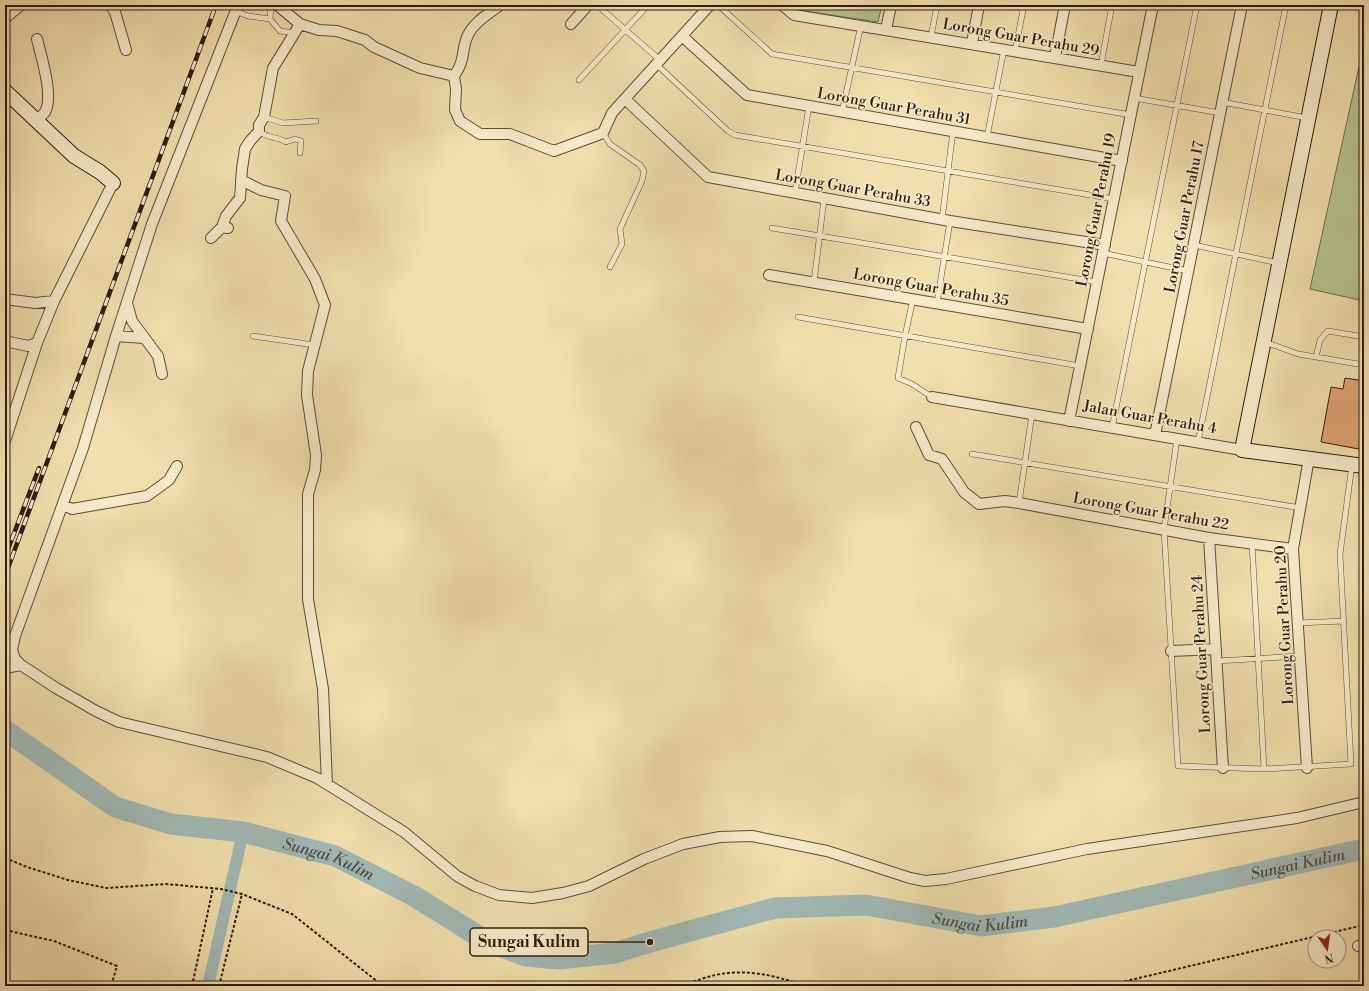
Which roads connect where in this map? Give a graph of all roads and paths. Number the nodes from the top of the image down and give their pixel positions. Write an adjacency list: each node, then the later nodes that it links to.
1 (21, 5): 24 (street)
2 (110, 5): 35 (street)
3 (271, 5): 25 (lane)
4 (277, 5): 28 (street)
5 (500, 5): 42 (street)
6 (588, 5): 26 (street)
7 (597, 5): 29 (lane)
8 (648, 5): 29 (lane)
9 (710, 5): 31 (street)
10 (718, 5): 40 (lane)
11 (782, 5): 27 (street, Lorong Guar Perahu 29)
12 (891, 5): 30 (street)
13 (937, 5): 32 (lane)
14 (979, 5): 34 (street)
15 (1024, 5): 36 (lane)
16 (1065, 5): 37 (street)
17 (1112, 5): 39 (lane)
18 (1153, 5): 41 (street, Lorong Guar Perahu 19)
19 (1197, 5): 49 (lane)
20 (1242, 5): 48 (street, Lorong Guar Perahu 17)
21 (1286, 5): 51 (lane)
22 (1330, 5): 56 (street)
23 (236, 8): 25 (lane); 90 (street)
24 (5, 18)
25 (270, 20): 28 (lane)
26 (571, 24)
27 (860, 25): 30 (street, Lorong Guar Perahu 29); 40 (lane)
28 (298, 29): 42 (street); 55 (street)
29 (625, 29): 38 (lane); 43 (lane)
30 (886, 30): 32 (street, Lorong Guar Perahu 29)
31 (682, 36): 38 (street); 50 (street, Lorong Guar Perahu 31)
32 (931, 37): 34 (street, Lorong Guar Perahu 29)
33 (37, 39): 57 (street)
34 (972, 43): 36 (street, Lorong Guar Perahu 29)
35 (126, 50)
36 (1010, 50): 37 (street, Lorong Guar Perahu 29); 45 (lane)
37 (1055, 57): 39 (street, Lorong Guar Perahu 29)
38 (658, 62): 47 (street); 63 (lane)
39 (1101, 65): 41 (street, Lorong Guar Perahu 29)
40 (852, 68): 45 (lane); 52 (lane)
41 (1139, 72): 46 (street, Lorong Guar Perahu 19)
42 (454, 76): 61 (street)
43 (579, 80)
44 (5, 91): 57 (street)
45 (996, 92): 54 (lane); 62 (lane)
46 (1134, 98): 49 (lane); 54 (street, Lorong Guar Perahu 19)
47 (625, 99): 61 (street); 69 (street, Lorong Guar Perahu 33)
48 (1222, 102): 51 (lane); 53 (street, Lorong Guar Perahu 17)
49 (1177, 105): 53 (lane); 80 (lane)
50 (809, 106): 52 (street, Lorong Guar Perahu 31); 63 (lane)
51 (1265, 109): 56 (lane); 78 (lane)
52 (842, 112): 60 (street, Lorong Guar Perahu 31)
53 (1220, 113): 76 (street, Lorong Guar Perahu 17)
54 (1131, 115): 65 (street, Lorong Guar Perahu 19)
55 (264, 117): 58 (lane); 59 (street)
56 (1308, 118): 81 (street)
57 (36, 120): 68 (street)
58 (316, 121)
59 (259, 131): 64 (lane); 67 (street)
60 (953, 131): 62 (street, Lorong Guar Perahu 31); 66 (lane)
61 (603, 133): 82 (lane)
62 (987, 137): 65 (street, Lorong Guar Perahu 31)
63 (803, 146): 66 (lane); 69 (lane)
64 (300, 153)
65 (1122, 161): 71 (street, Lorong Guar Perahu 19)
66 (948, 171): 71 (lane); 72 (lane)
67 (241, 180): 75 (street); 102 (street)
68 (112, 183): 89 (street)
69 (795, 193): 70 (street, Lorong Guar Perahu 33)
70 (824, 199): 72 (street, Lorong Guar Perahu 33); 74 (lane)
71 (1114, 199): 77 (street, Lorong Guar Perahu 19)
72 (946, 220): 77 (street, Lorong Guar Perahu 33); 79 (lane)
73 (772, 228): 74 (lane)
74 (821, 236): 79 (lane); 85 (lane)
75 (211, 238)
76 (1194, 245): 78 (lane); 83 (street, Lorong Guar Perahu 17)
77 (1104, 249): 80 (lane); 86 (street, Lorong Guar Perahu 19)
78 (1236, 254): 81 (lane); 115 (lane)
79 (944, 257): 86 (lane); 91 (lane)
80 (1146, 261): 83 (lane); 111 (lane)
81 (1279, 263): 100 (street)
82 (610, 267)
83 (1188, 271): 112 (street, Lorong Guar Perahu 17)
84 (769, 275): 85 (street, Lorong Guar Perahu 35)
85 (814, 282): 88 (street, Lorong Guar Perahu 35)
86 (1097, 282): 93 (street, Lorong Guar Perahu 19)
87 (5, 299): 89 (street)
88 (913, 299): 91 (street, Lorong Guar Perahu 35); 96 (lane)
89 (54, 300): 101 (street)
90 (126, 303): 94 (street); 98 (street)
91 (938, 304): 93 (street, Lorong Guar Perahu 35)
92 (798, 317): 96 (lane)
93 (1088, 329): 105 (street, Lorong Guar Perahu 19)
94 (116, 336): 98 (street); 124 (street)
95 (253, 336): 102 (lane)
96 (905, 336): 105 (lane); 107 (lane)
97 (1364, 337): 103 (lane)
98 (144, 338): 106 (street)
99 (5, 341): 101 (street)
100 (1264, 342): 103 (lane); 116 (street)
101 (37, 343): 113 (street)
102 (314, 345): 142 (street)
103 (1316, 357): 104 (lane)
104 (1364, 365)
105 (1080, 366): 109 (street, Lorong Guar Perahu 19)
106 (162, 374)
107 (932, 397): 108 (street, Jalan Guar Perahu 4)
108 (1032, 414): 109 (street, Jalan Guar Perahu 4); 119 (lane)
109 (1069, 421): 111 (street, Jalan Guar Perahu 4)
110 (916, 427): 123 (street, Lorong Guar Perahu 22)
111 (1112, 428): 112 (street, Jalan Guar Perahu 4)
112 (1155, 435): 114 (street, Jalan Guar Perahu 4)
113 (5, 438)
114 (1177, 439): 115 (street, Jalan Guar Perahu 4); 122 (lane)
115 (1198, 442): 116 (street, Jalan Guar Perahu 4)
116 (1242, 450): 118 (street, Jalan Guar Perahu 4)
117 (972, 454): 119 (lane)
118 (1310, 458): 121 (street, Jalan Guar Perahu 4); 125 (street, Lorong Guar Perahu 20)
119 (1025, 463): 122 (lane); 123 (lane)
120 (177, 466): 124 (street)
121 (1358, 466): 130 (lane)
122 (1169, 487): 125 (lane); 126 (lane)
123 (1019, 503): 126 (street, Lorong Guar Perahu 22)
124 (63, 505): 137 (street)
125 (1301, 508): 129 (street, Lorong Guar Perahu 20)
126 (1164, 529): 127 (street, Lorong Guar Perahu 22); 133 (lane)
127 (1209, 538): 128 (street, Lorong Guar Perahu 22); 132 (street, Lorong Guar Perahu 24)
128 (1252, 543): 129 (street, Lorong Guar Perahu 22); 135 (lane)
129 (1293, 549): 131 (street, Lorong Guar Perahu 20)
130 (1343, 621): 131 (lane); 140 (lane)
131 (1298, 623): 134 (street, Lorong Guar Perahu 20)
132 (1216, 649): 133 (street); 136 (street, Lorong Guar Perahu 24)
133 (1171, 651): 139 (lane)
134 (1300, 656): 135 (lane); 140 (street, Lorong Guar Perahu 20)
135 (1259, 658): 136 (lane); 141 (lane)
136 (1217, 661): 139 (street, Lorong Guar Perahu 24)
137 (21, 665): 138 (street); 142 (street)
138 (5, 668)
139 (1223, 768): 141 (lane)
140 (1306, 768): 141 (lane)
141 (1264, 769)
142 (327, 784): 143 (street)
143 (1364, 802)
144 (5, 858): 145 (path)
145 (213, 888): 146 (path); 150 (path)
146 (242, 894): 151 (path); 152 (path)
147 (1364, 926): 155 (path)
148 (5, 930): 149 (path)
149 (111, 986)
150 (192, 986)
151 (219, 986)
152 (383, 986)
153 (684, 986): 154 (path)
154 (806, 986)
155 (1105, 986)

